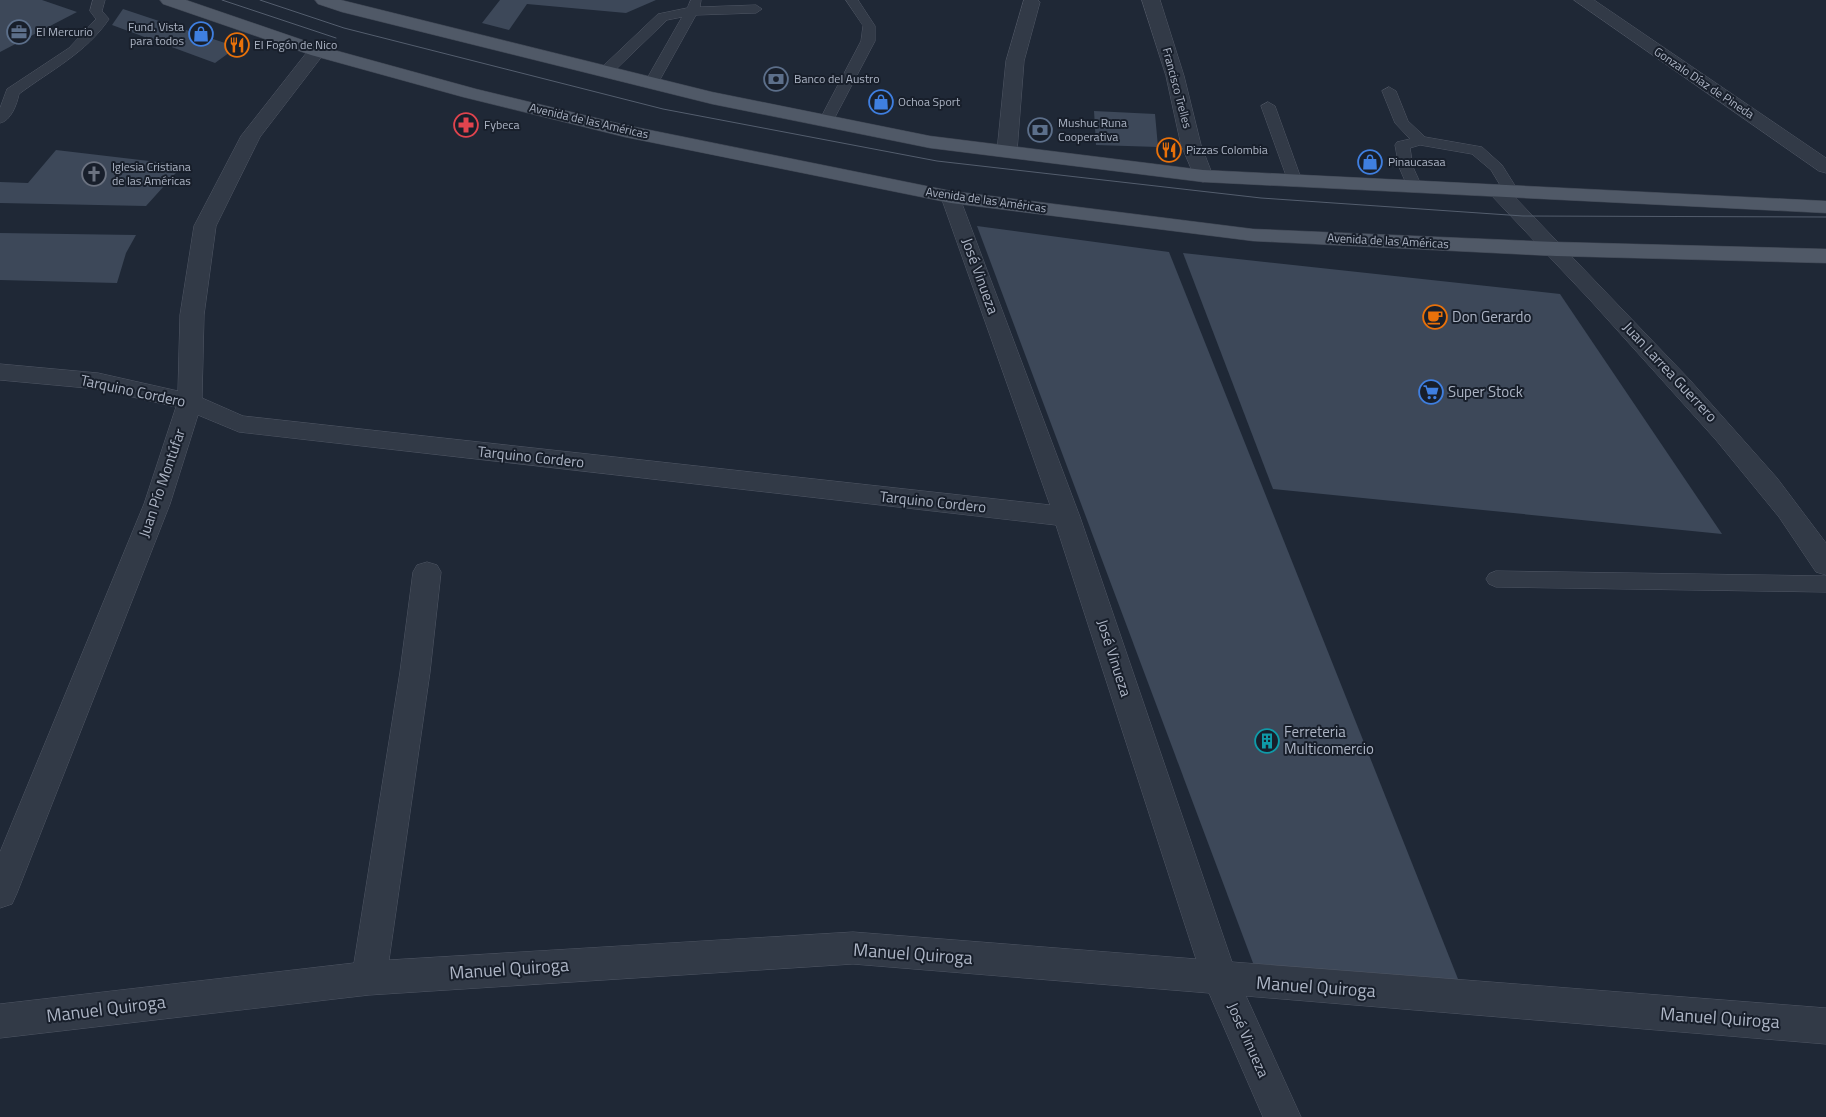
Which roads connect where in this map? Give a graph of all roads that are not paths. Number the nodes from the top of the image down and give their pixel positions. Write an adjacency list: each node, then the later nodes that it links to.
1 (97, 0): 15 (lane)
2 (169, 0): 10 (main road, Avenida de las Américas)
3 (324, 0): 11 (main road)
4 (852, 0): 16 (lane)
5 (1151, 0): 20 (street, Francisco Trelles)
6 (1583, 0): 19 (street, Gonzalo Díaz de Pineda)
7 (1031, 2): 18 (street)
8 (694, 6): 9 (lane); 11 (lane); 12 (lane)
9 (756, 9)
10 (316, 51): 24 (main road, Avenida de las Américas); 29 (street, Juan Pío Montúfar)
11 (605, 72): 12 (main road)
12 (652, 82): 16 (main road)
13 (1389, 91): 17 (lane)
14 (1268, 106): 21 (lane)
15 (0, 119)
16 (826, 121): 18 (main road)
17 (1420, 141): 22 (lane); 23 (lane)
18 (1006, 151): 20 (main road)
19 (1826, 167)
20 (1203, 176): 21 (main road)
21 (1295, 181): 22 (main road)
22 (1414, 188): 23 (main road)
23 (1505, 192): 25 (main road); 26 (street, Juan Larrea Guerrero)
24 (951, 197): 26 (main road, Avenida de las Américas); 30 (street, José Vinueza)
25 (1826, 207)
26 (1556, 249): 27 (main road, Avenida de las Américas); 31 (street, Juan Larrea Guerrero)
27 (1826, 256)
28 (0, 372): 29 (street, Tarquino Cordero)
29 (190, 402): 30 (street, Tarquino Cordero); 35 (street, Juan Pío Montúfar)
30 (1067, 517): 37 (street, José Vinueza)
31 (1826, 565)
32 (427, 572): 36 (street)
33 (1496, 578): 34 (lane)
34 (1826, 584)
35 (0, 893)
36 (369, 978): 37 (street, Manuel Quiroga); 38 (street, Manuel Quiroga)
37 (1220, 979): 39 (street, Manuel Quiroga); 40 (street, José Vinueza)
38 (0, 1021)
39 (1826, 1026)
40 (1282, 1117)

